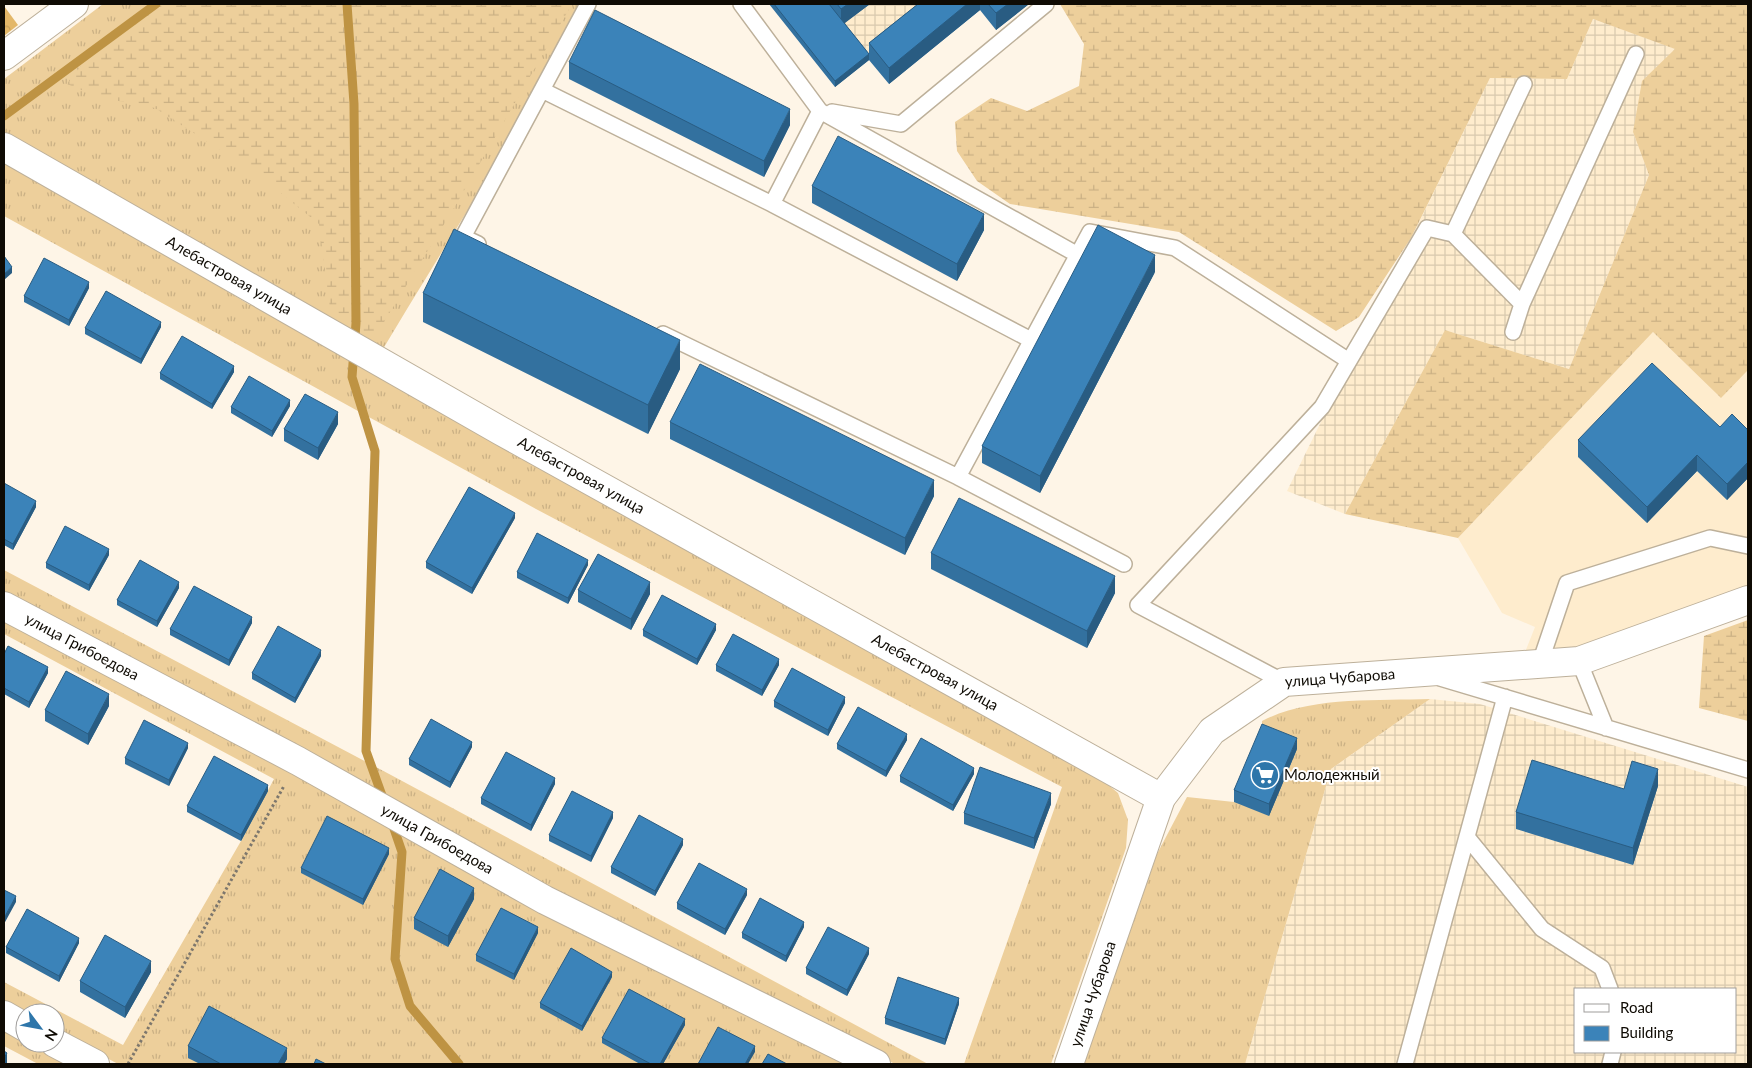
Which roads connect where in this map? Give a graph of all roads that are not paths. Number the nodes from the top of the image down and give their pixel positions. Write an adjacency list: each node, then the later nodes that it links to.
1 (588, 4): 8 (lane)
2 (741, 4): 9 (lane)
3 (1046, 4): 9 (lane)
4 (66, 6): 6 (street)
5 (1636, 54): 15 (lane)
6 (4, 56)
7 (1524, 84): 12 (lane)
8 (542, 90): 11 (lane); 13 (lane)
9 (820, 111): 11 (lane); 14 (lane)
10 (4, 147): 32 (street, Алебастровая улица)
11 (772, 204): 18 (lane)
12 (1453, 234): 15 (lane); 19 (lane)
13 (490, 250)
14 (1078, 255): 18 (lane); 19 (lane)
15 (1522, 304): 17 (lane)
16 (652, 329): 20 (lane)
17 (1513, 332)
18 (1032, 340): 20 (lane)
19 (1349, 361): 28 (lane)
20 (958, 478): 22 (lane)
21 (1748, 546): 26 (lane)
22 (1124, 564)
23 (1748, 600): 25 (street, улица Чубарова)
24 (4, 606): 39 (street, улица Грибоедова)
25 (1579, 661): 26 (street, улица Чубарова); 30 (lane)
26 (1540, 663): 27 (street, улица Чубарова)
27 (1419, 671): 28 (street, улица Чубарова); 29 (lane)
28 (1284, 682): 32 (street, улица Чубарова)
29 (1505, 697): 30 (lane); 33 (lane)
30 (1606, 728): 31 (lane)
31 (1748, 770)
32 (1161, 798): 40 (street, улица Чубарова)
33 (1467, 837): 34 (lane); 41 (lane)
34 (1610, 988)
35 (4, 1015): 36 (street)
36 (15, 1021)
37 (65, 1048): 38 (street)
38 (95, 1064)
39 (876, 1064)
40 (1069, 1064)
41 (1405, 1064)

